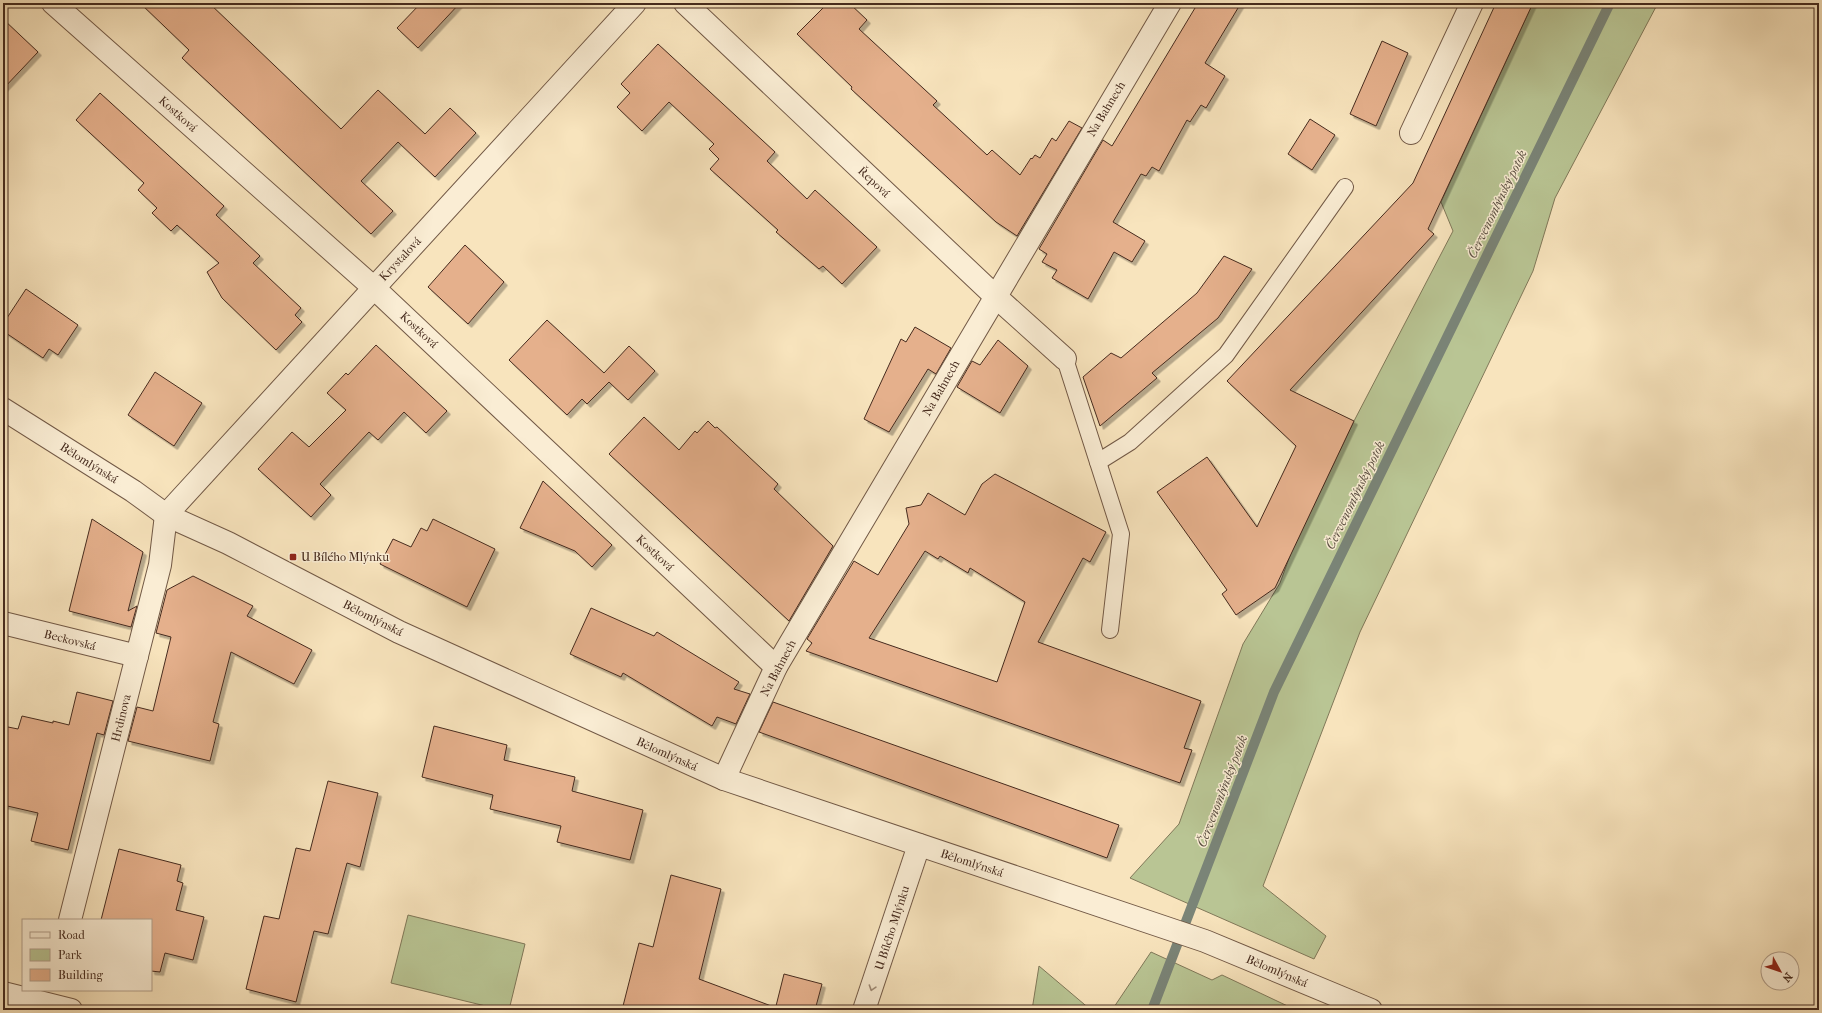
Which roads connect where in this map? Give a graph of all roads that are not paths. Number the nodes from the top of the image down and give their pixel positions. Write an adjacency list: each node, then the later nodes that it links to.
1 (53, 3): 8 (street, Kostková)
2 (635, 3): 8 (street, Krystalová)
3 (685, 3): 9 (street, Řepová)
4 (1170, 3): 9 (street, Na Bahnech)
5 (1472, 3): 6 (street)
6 (1411, 133)
7 (1345, 187): 12 (lane)
8 (374, 288): 13 (street, Krystalová); 17 (street, Kostková)
9 (995, 296): 10 (street, Řepová); 17 (street, Na Bahnech)
10 (1065, 359): 12 (lane)
11 (3, 409): 13 (street, Bělomlýnská)
12 (1098, 462): 15 (lane)
13 (166, 515): 16 (street, Hrdinova); 18 (street, Bělomlýnská)
14 (3, 624): 16 (street, Beckovská)
15 (1110, 630)
16 (137, 656): 20 (street, Hrdinova)
17 (776, 668): 18 (street, Na Bahnech)
18 (724, 779): 19 (street, Bělomlýnská)
19 (919, 845): 24 (street, U Bílého Mlýnku, one-way to 24); 25 (street, Bělomlýnská)
20 (70, 919)
21 (3, 993): 22 (street)
22 (50, 1001): 23 (street)
23 (71, 1010)
24 (864, 1010)
25 (1371, 1010)

